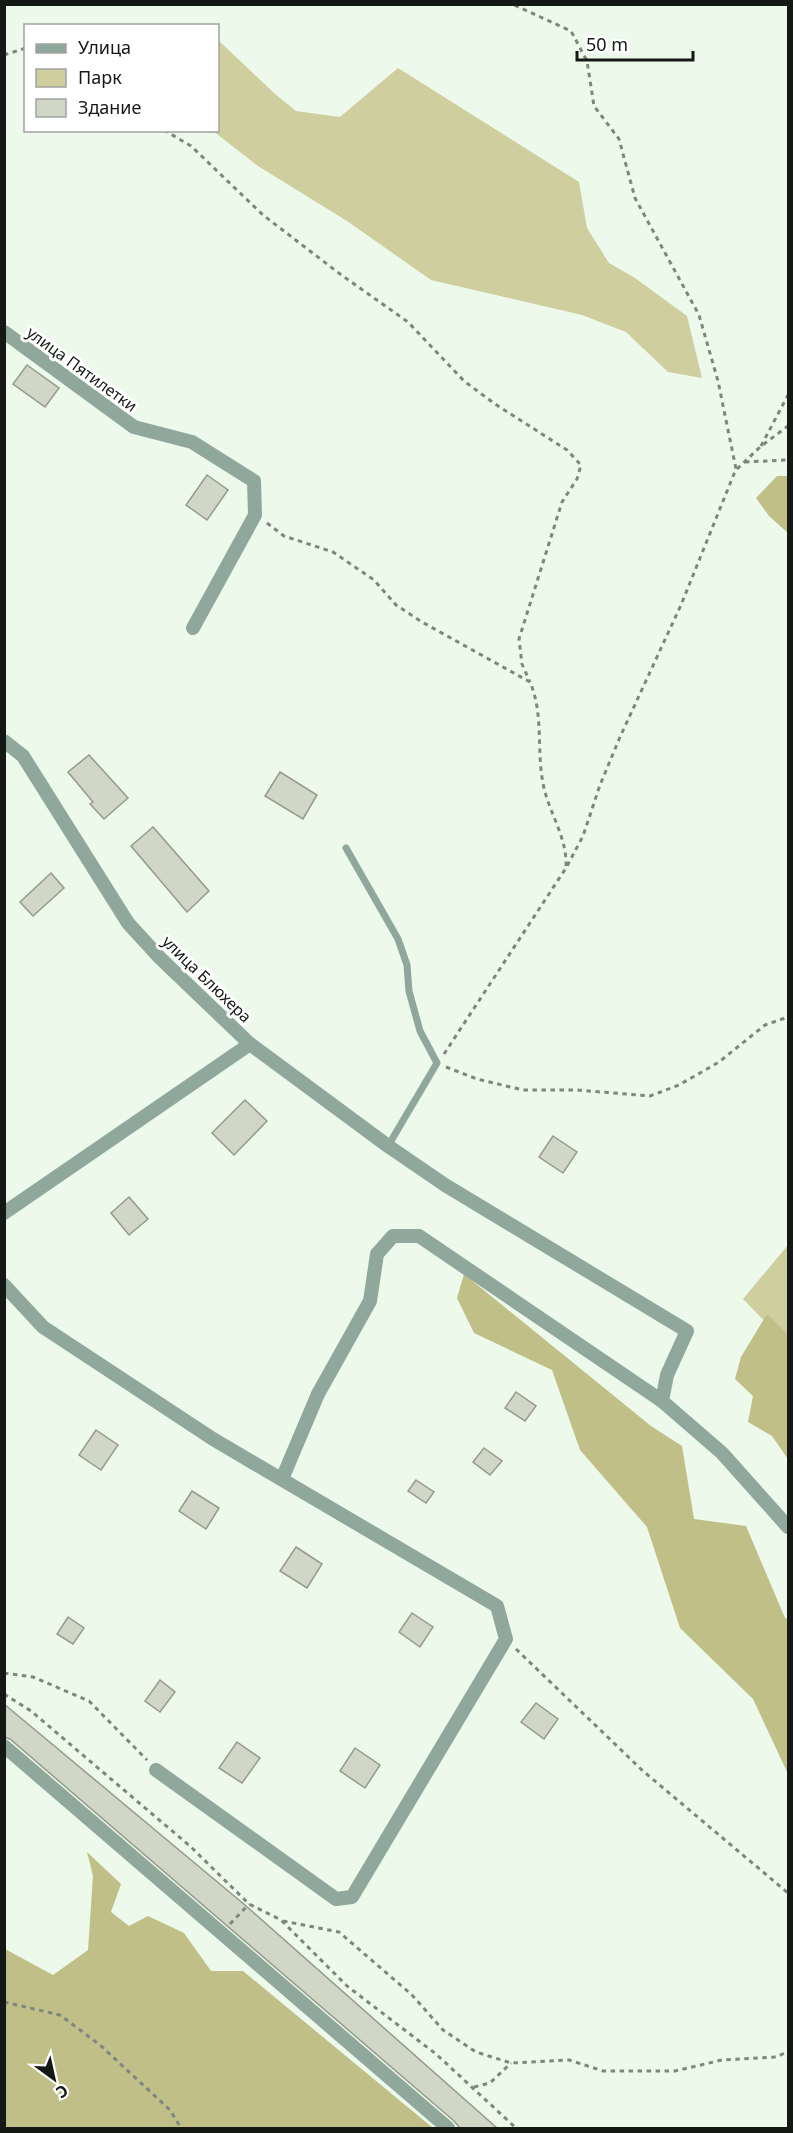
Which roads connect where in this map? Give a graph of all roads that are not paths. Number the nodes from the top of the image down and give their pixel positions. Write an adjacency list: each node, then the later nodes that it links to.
1 (4, 332): 2 (street, улица Пятилетки)
2 (193, 628)
3 (4, 741): 5 (street, улица Блюхера)
4 (346, 848): 6 (lane)
5 (250, 1044): 6 (street, улица Блюхера); 7 (street)
6 (388, 1146): 9 (street, улица Блюхера)
7 (4, 1213)
8 (4, 1285): 10 (street)
9 (662, 1401): 10 (street); 11 (street)
10 (282, 1479): 13 (street)
11 (789, 1527)
12 (4, 1746): 14 (street)
13 (156, 1770)
14 (448, 2128)

